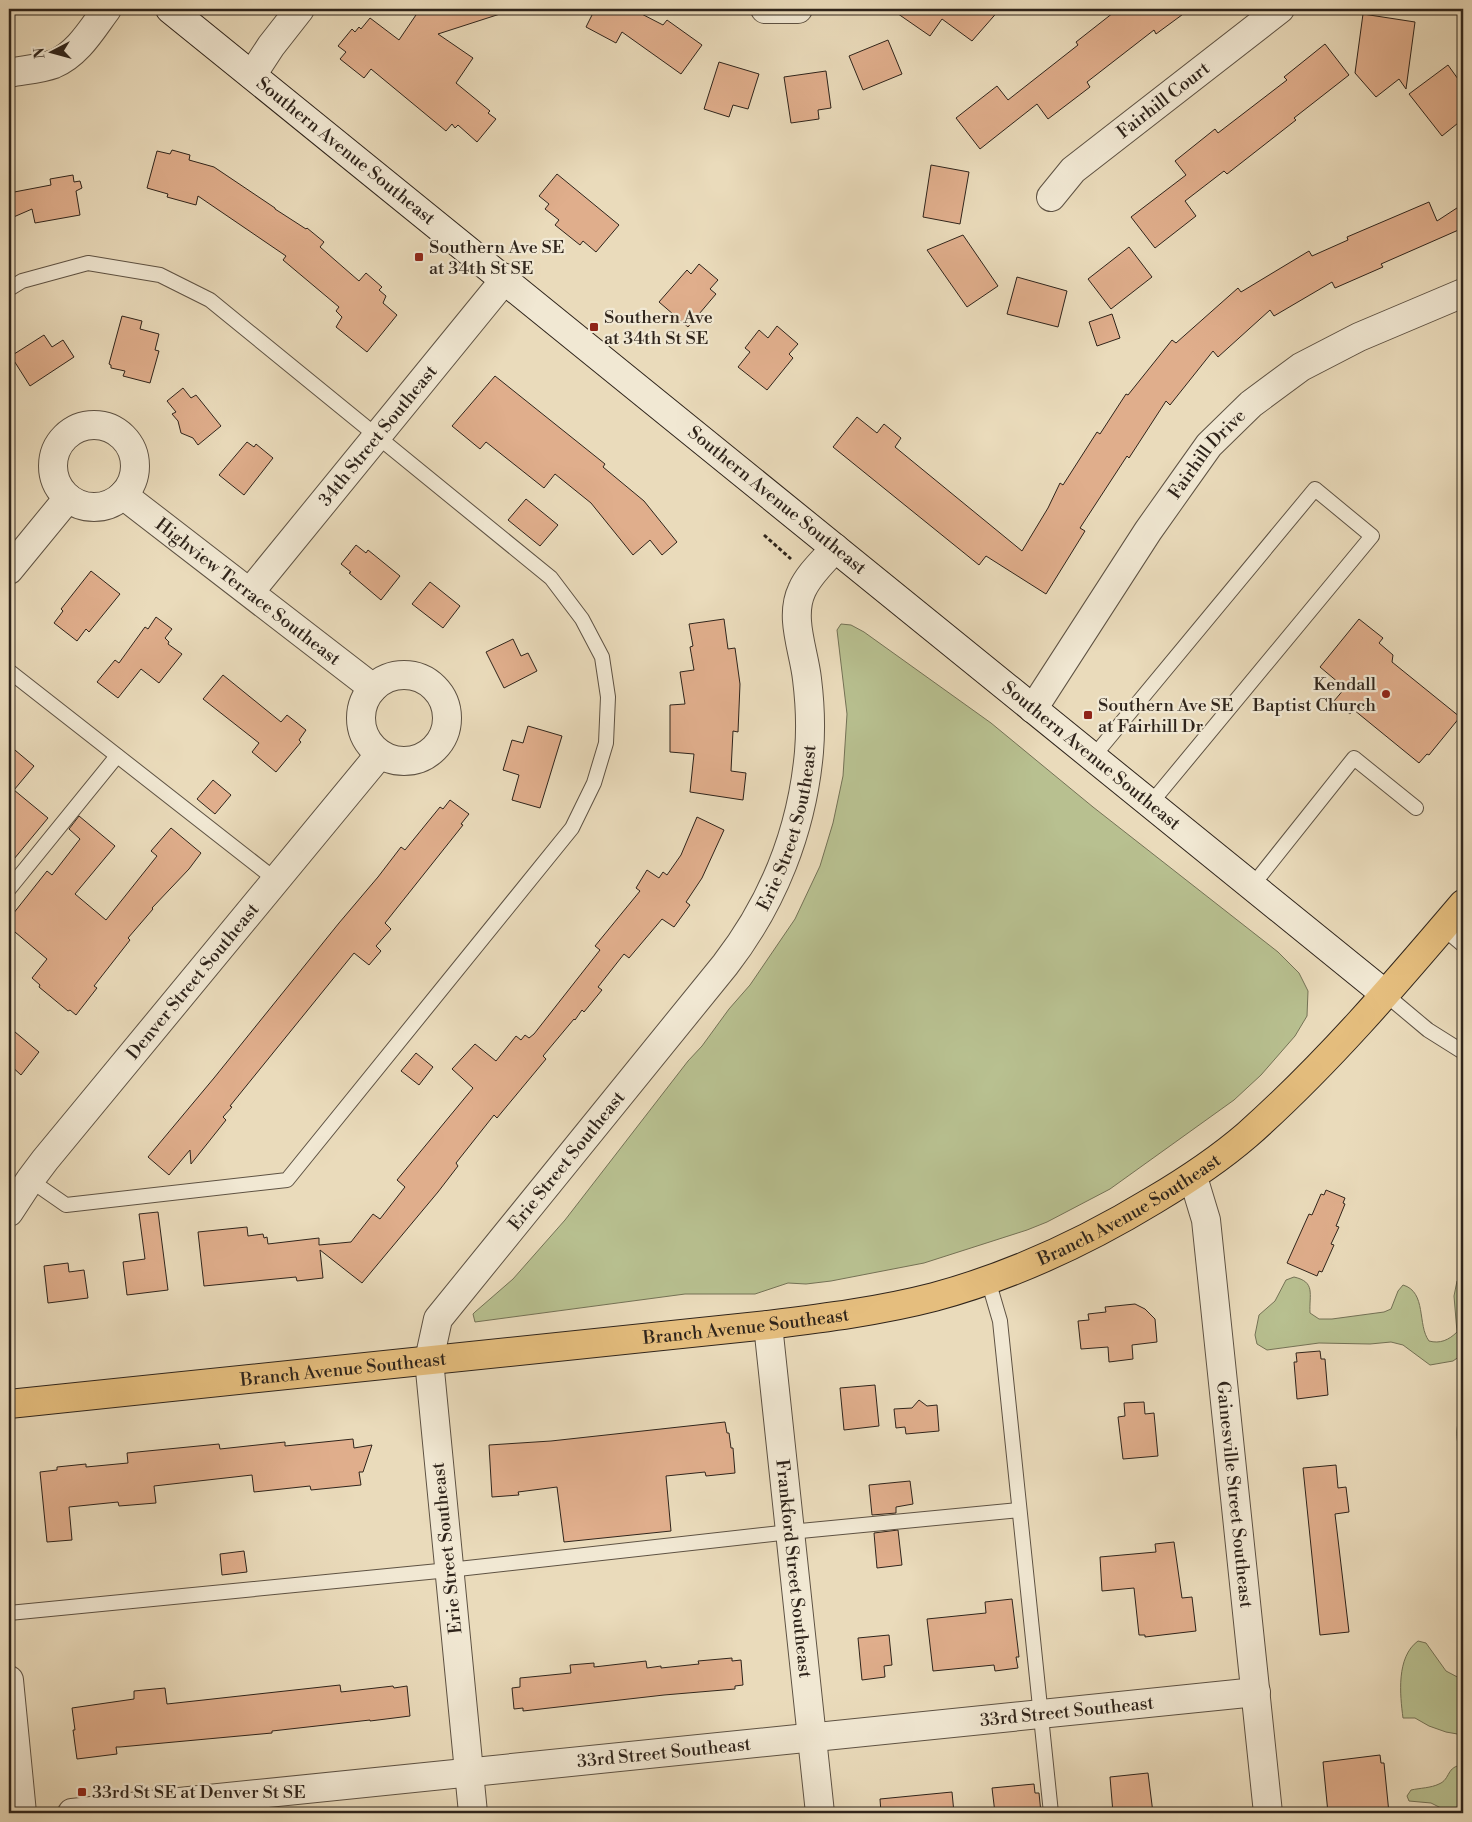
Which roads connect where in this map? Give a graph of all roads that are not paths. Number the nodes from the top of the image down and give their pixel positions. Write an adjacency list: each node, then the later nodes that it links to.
1 (107, 9): 7 (street)
2 (170, 9): 8 (street, Southern Avenue Southeast)
3 (300, 9): 8 (street)
4 (765, 9): 5 (street)
5 (798, 9)
6 (1280, 9): 9 (street, Fairhill Court)
7 (9, 73)
8 (252, 75): 10 (street, Southern Avenue Southeast)
9 (1051, 197)
10 (506, 278): 13 (street, 34th Street Southeast); 16 (street, Southern Avenue Southeast)
11 (9, 289): 13 (lane)
12 (1463, 292): 21 (street, Fairhill Drive)
13 (378, 437): 18 (street, 34th Street Southeast); 36 (lane)
14 (123, 495): 15 (street); 15 (street); 18 (street, Highview Terrace Southeast)
15 (68, 498): 17 (street)
16 (835, 548): 21 (street, Southern Avenue Southeast); 40 (street, Erie Street Southeast)
17 (9, 570)
18 (250, 592): 20 (street, Highview Terrace Southeast)
19 (9, 671): 23 (lane)
20 (373, 688): 22 (street); 22 (street)
21 (1033, 709): 24 (street, Southern Avenue Southeast)
22 (380, 754): 27 (street, Denver Street Southeast)
23 (117, 756): 27 (lane); 29 (lane)
24 (1093, 757): 25 (street, Southern Avenue Southeast); 25 (lane)
25 (1151, 803): 28 (street, Southern Avenue Southeast)
26 (1416, 808): 28 (lane)
27 (276, 880): 36 (street, Denver Street Southeast)
28 (1252, 886): 33 (street, Southern Avenue Southeast)
29 (9, 889)
30 (1463, 904): 31 (highway, Branch Avenue Southeast)
31 (1443, 928): 32 (lane); 33 (highway, Branch Avenue Southeast)
32 (1463, 945)
33 (1385, 994): 34 (lane); 35 (highway, Branch Avenue Southeast)
34 (1463, 1052)
35 (1193, 1177): 38 (highway, Branch Avenue Southeast); 47 (street, Gainesville Street Southeast)
36 (30, 1180): 37 (street, Denver Street Southeast)
37 (9, 1212)
38 (988, 1280): 39 (highway, Branch Avenue Southeast); 42 (lane)
39 (768, 1325): 40 (highway, Branch Avenue Southeast); 43 (street, Frankford Street Southeast)
40 (428, 1360): 41 (highway, Branch Avenue Southeast); 44 (street, Erie Street Southeast)
41 (9, 1404)
42 (1019, 1510): 43 (lane); 48 (lane)
43 (790, 1532): 44 (lane); 49 (street, Frankford Street Southeast)
44 (449, 1570): 45 (lane); 50 (street, Erie Street Southeast)
45 (9, 1613)
46 (9, 1680): 51 (street)
47 (1256, 1692): 48 (street, 33rd Street Southeast); 56 (street, Gainesville Street Southeast)
48 (1040, 1714): 49 (street, 33rd Street Southeast); 55 (lane)
49 (811, 1738): 50 (street, 33rd Street Southeast); 54 (street, Frankford Street Southeast)
50 (469, 1772): 52 (street, 33rd Street Southeast); 53 (street, Erie Street Southeast)
51 (22, 1813)
52 (72, 1813)
53 (473, 1813)
54 (820, 1813)
55 (1051, 1813)
56 (1268, 1813)

